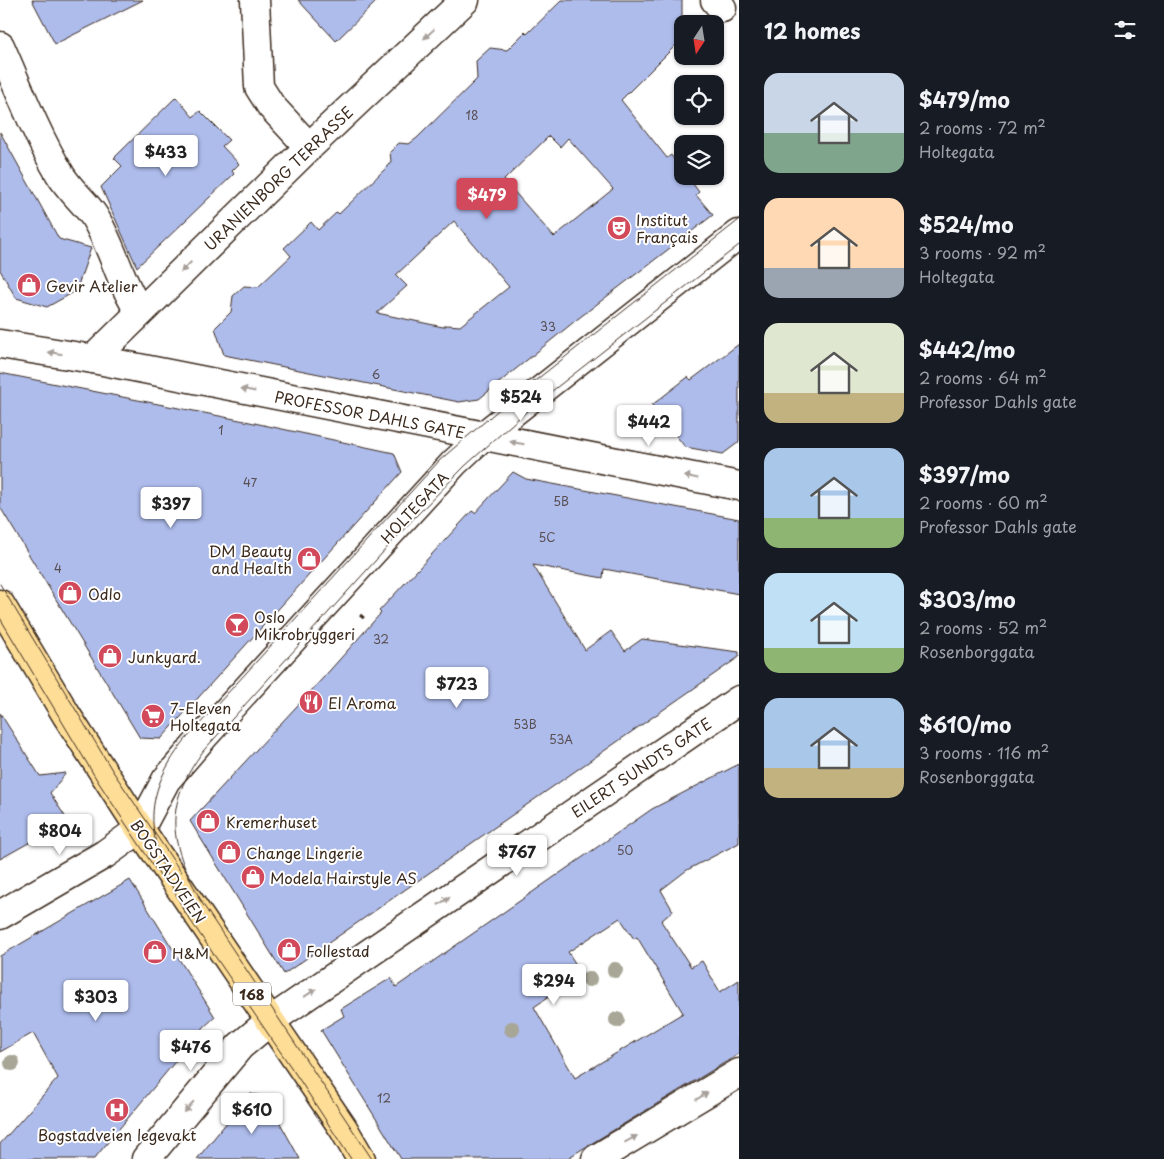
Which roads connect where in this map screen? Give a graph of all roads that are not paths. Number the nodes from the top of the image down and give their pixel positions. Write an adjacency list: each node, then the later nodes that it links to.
1 (255, 0): 4 (street)
2 (465, 0): 4 (street, URANIENBORG TERRASSE, one-way to 4)
3 (0, 46): 6 (street)
4 (309, 148): 6 (street, URANIENBORG TERRASSE, one-way to 6)
5 (739, 234): 9 (street, HOLTEGATA)
6 (140, 312): 8 (street, URANIENBORG TERRASSE)
7 (0, 344): 8 (street, PROFESSOR DAHLS GATE, one-way to 7)
8 (93, 359): 9 (street, PROFESSOR DAHLS GATE, one-way to 8)
9 (483, 436): 10 (street, PROFESSOR DAHLS GATE, one-way to 9); 13 (street, HOLTEGATA)
10 (739, 486)
11 (0, 604): 13 (main road, BOGSTADVEIEN / 168)
12 (739, 700): 15 (street, EILERT SUNDTS GATE, one-way to 12)
13 (140, 830): 14 (street); 15 (main road, BOGSTADVEIEN / 168)
14 (0, 915)
15 (270, 1021): 17 (street, EILERT SUNDTS GATE, one-way to 17); 18 (main road, BOGSTADVEIEN / 168)
16 (739, 1073): 19 (street, one-way to 16)
17 (146, 1159)
18 (361, 1159)
19 (596, 1159)

